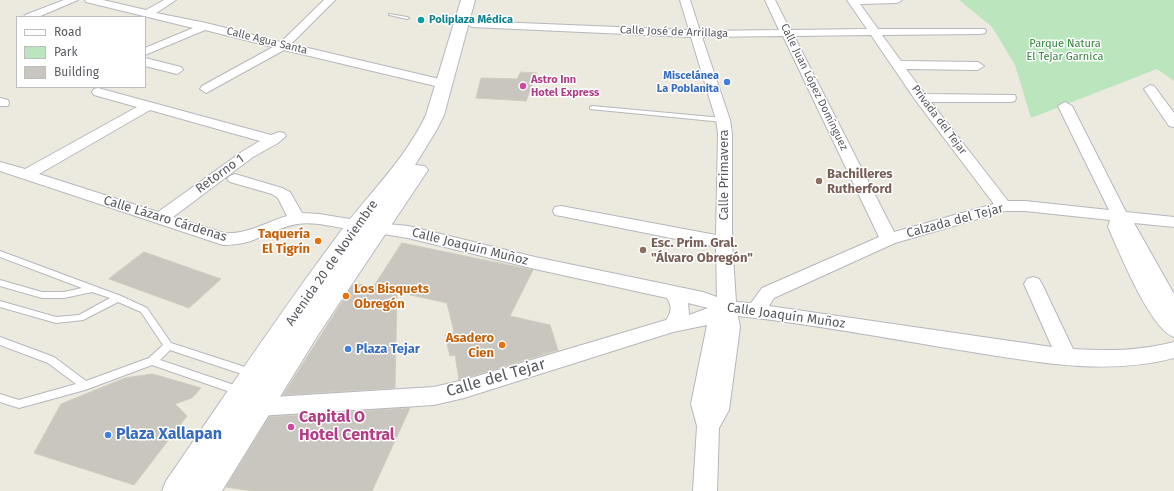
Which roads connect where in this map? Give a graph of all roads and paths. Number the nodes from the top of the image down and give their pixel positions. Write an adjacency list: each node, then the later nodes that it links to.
1 (73, 0): 15 (street)
2 (90, 0): 11 (street, Calle Agua Santa)
3 (171, 0): 13 (street)
4 (330, 0): 24 (street)
5 (468, 0): 30 (main road, Avenida 20 de Noviembre)
6 (478, 0): 18 (main road, Avenida 20 de Noviembre)
7 (685, 0): 23 (street, Calle Primavera)
8 (770, 0): 22 (street, Calle Juan López Domínguez)
9 (852, 0): 10 (street); 21 (street, Privada del Tejar)
10 (898, 0)
11 (111, 2): 12 (street, Calle Agua Santa)
12 (128, 9): 13 (street, Calle Agua Santa); 16 (street)
13 (148, 13): 19 (street, Calle Agua Santa)
14 (391, 15): 17 (lane)
15 (31, 16)
16 (111, 16)
17 (407, 18)
18 (472, 24): 23 (street, Calle José de Arrillaga); 50 (main road, Avenida 20 de Noviembre)
19 (206, 26): 24 (street, Calle Agua Santa); 25 (street)
20 (981, 31): 21 (street, Calle José de Arrillaga)
21 (876, 32): 22 (street, Calle José de Arrillaga); 27 (street, Privada del Tejar)
22 (788, 33): 23 (street, Calle José de Arrillaga); 51 (street, Calle Juan López Domínguez)
23 (697, 34): 39 (street, Calle Primavera)
24 (284, 45): 30 (street, Calle Agua Santa); 31 (street)
25 (146, 52)
26 (146, 62): 29 (street)
27 (899, 65): 28 (street); 34 (street, Privada del Tejar)
28 (978, 66)
29 (177, 70)
30 (444, 84): 50 (main road, Avenida 20 de Noviembre)
31 (206, 89)
32 (1150, 89): 40 (street)
33 (98, 92): 36 (street)
34 (921, 98): 35 (street); 44 (street, Privada del Tejar)
35 (1010, 98)
36 (150, 106): 42 (street); 47 (street, Retorno 1)
37 (1064, 106): 46 (street)
38 (592, 108): 39 (lane)
39 (723, 120): 52 (street, Calle Primavera)
40 (1174, 123)
41 (0, 166): 42 (street, Calle Lázaro Cárdenas)
42 (26, 175): 47 (street, Calle Lázaro Cárdenas)
43 (235, 179): 48 (street)
44 (1004, 206): 46 (street, Calzada del Tejar); 51 (street, Calzada del Tejar)
45 (561, 211): 52 (street)
46 (1120, 216): 49 (street, Calzada del Tejar); 63 (street)
47 (159, 219): 48 (street, Calle Lázaro Cárdenas)
48 (297, 220): 50 (street, Calle Lázaro Cárdenas)
49 (1174, 222)
50 (366, 226): 57 (street, Calle Joaquín Muñoz); 69 (main road, Avenida 20 de Noviembre)
51 (889, 239): 61 (street, Calzada del Tejar)
52 (724, 242): 60 (street, Calle Primavera)
53 (0, 254): 56 (lane)
54 (0, 283): 56 (lane)
55 (1033, 284): 67 (street)
56 (91, 289): 58 (lane)
57 (674, 294): 60 (street, Calle Joaquín Muñoz); 62 (street)
58 (118, 298): 59 (lane); 65 (lane)
59 (0, 304)
60 (727, 308): 61 (street, Calle Joaquín Muñoz); 62 (street, Calle del Tejar); 75 (street, Calle Primavera)
61 (756, 311): 67 (street, Calle Joaquín Muñoz)
62 (673, 326): 72 (street, Calle del Tejar)
63 (1173, 327)
64 (0, 341): 70 (lane)
65 (168, 346): 68 (lane); 69 (lane)
66 (1174, 350): 67 (street, Calle Joaquín Muñoz)
67 (1066, 356)
68 (152, 361): 70 (lane); 72 (lane)
69 (265, 377): 72 (main road, Avenida 20 de Noviembre)
70 (85, 386): 71 (lane)
71 (0, 398)
72 (250, 399): 73 (main road, Avenida 20 de Noviembre); 74 (main road, Avenida 20 de Noviembre)
73 (177, 491)
74 (205, 491)
75 (706, 491)

